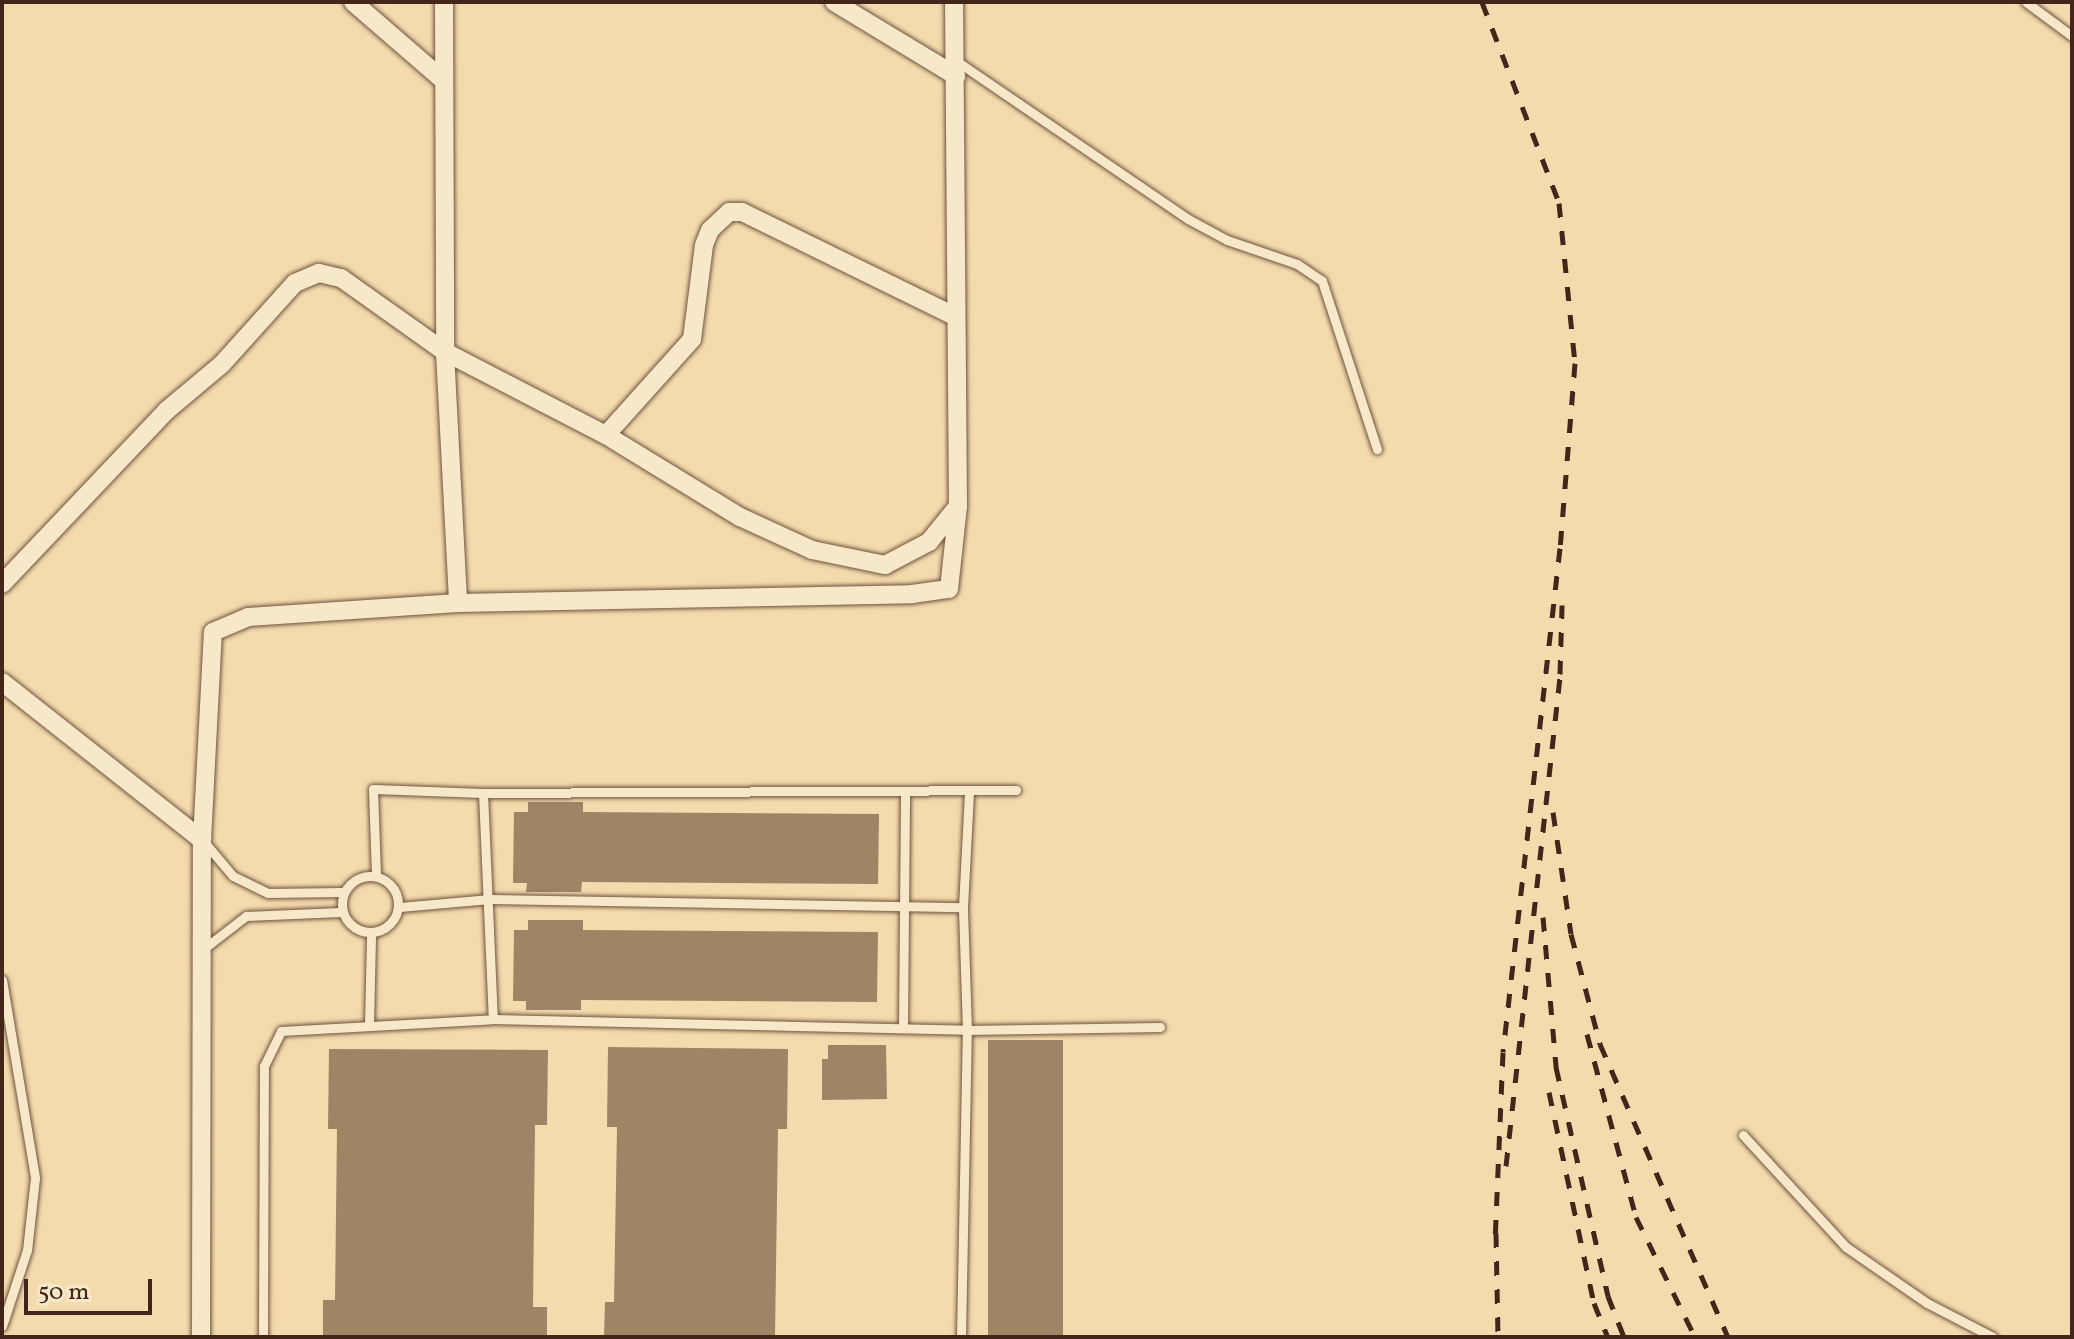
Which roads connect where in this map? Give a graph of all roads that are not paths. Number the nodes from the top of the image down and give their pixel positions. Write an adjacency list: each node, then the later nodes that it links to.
1 (353, 2): 8 (street)
2 (444, 2): 8 (street)
3 (834, 2): 7 (street)
4 (954, 2): 7 (street)
5 (2026, 2): 6 (lane)
6 (2072, 36)
7 (956, 68): 9 (street); 12 (lane)
8 (442, 79): 10 (street)
9 (956, 317): 11 (street); 13 (street)
10 (445, 352): 11 (street); 14 (street); 15 (street)
11 (606, 435): 13 (street)
12 (1377, 449)
13 (958, 506): 15 (street)
14 (2, 584)
15 (458, 603): 21 (street)
16 (2, 682): 21 (street)
17 (1016, 790): 19 (lane)
18 (905, 791): 19 (lane); 20 (lane); 25 (lane)
19 (969, 791): 27 (lane)
20 (483, 793): 22 (lane); 24 (lane)
21 (202, 840): 23 (lane); 30 (street)
22 (376, 875): 23 (lane); 26 (lane)
23 (343, 892): 28 (lane)
24 (490, 899): 25 (lane); 26 (lane); 32 (lane)
25 (903, 906): 27 (lane); 35 (lane)
26 (400, 907): 29 (lane)
27 (963, 907): 36 (lane)
28 (341, 912): 29 (lane); 30 (lane)
29 (371, 934): 33 (lane)
30 (202, 950): 39 (street)
31 (2, 980): 38 (lane)
32 (493, 1019): 33 (lane); 35 (lane)
33 (369, 1025): 40 (lane)
34 (1160, 1027): 36 (lane)
35 (903, 1028): 36 (lane)
36 (967, 1030): 41 (lane)
37 (1743, 1135): 42 (lane)
38 (2, 1326)
39 (201, 1337)
40 (263, 1337)
41 (961, 1337)
42 (1993, 1337)

